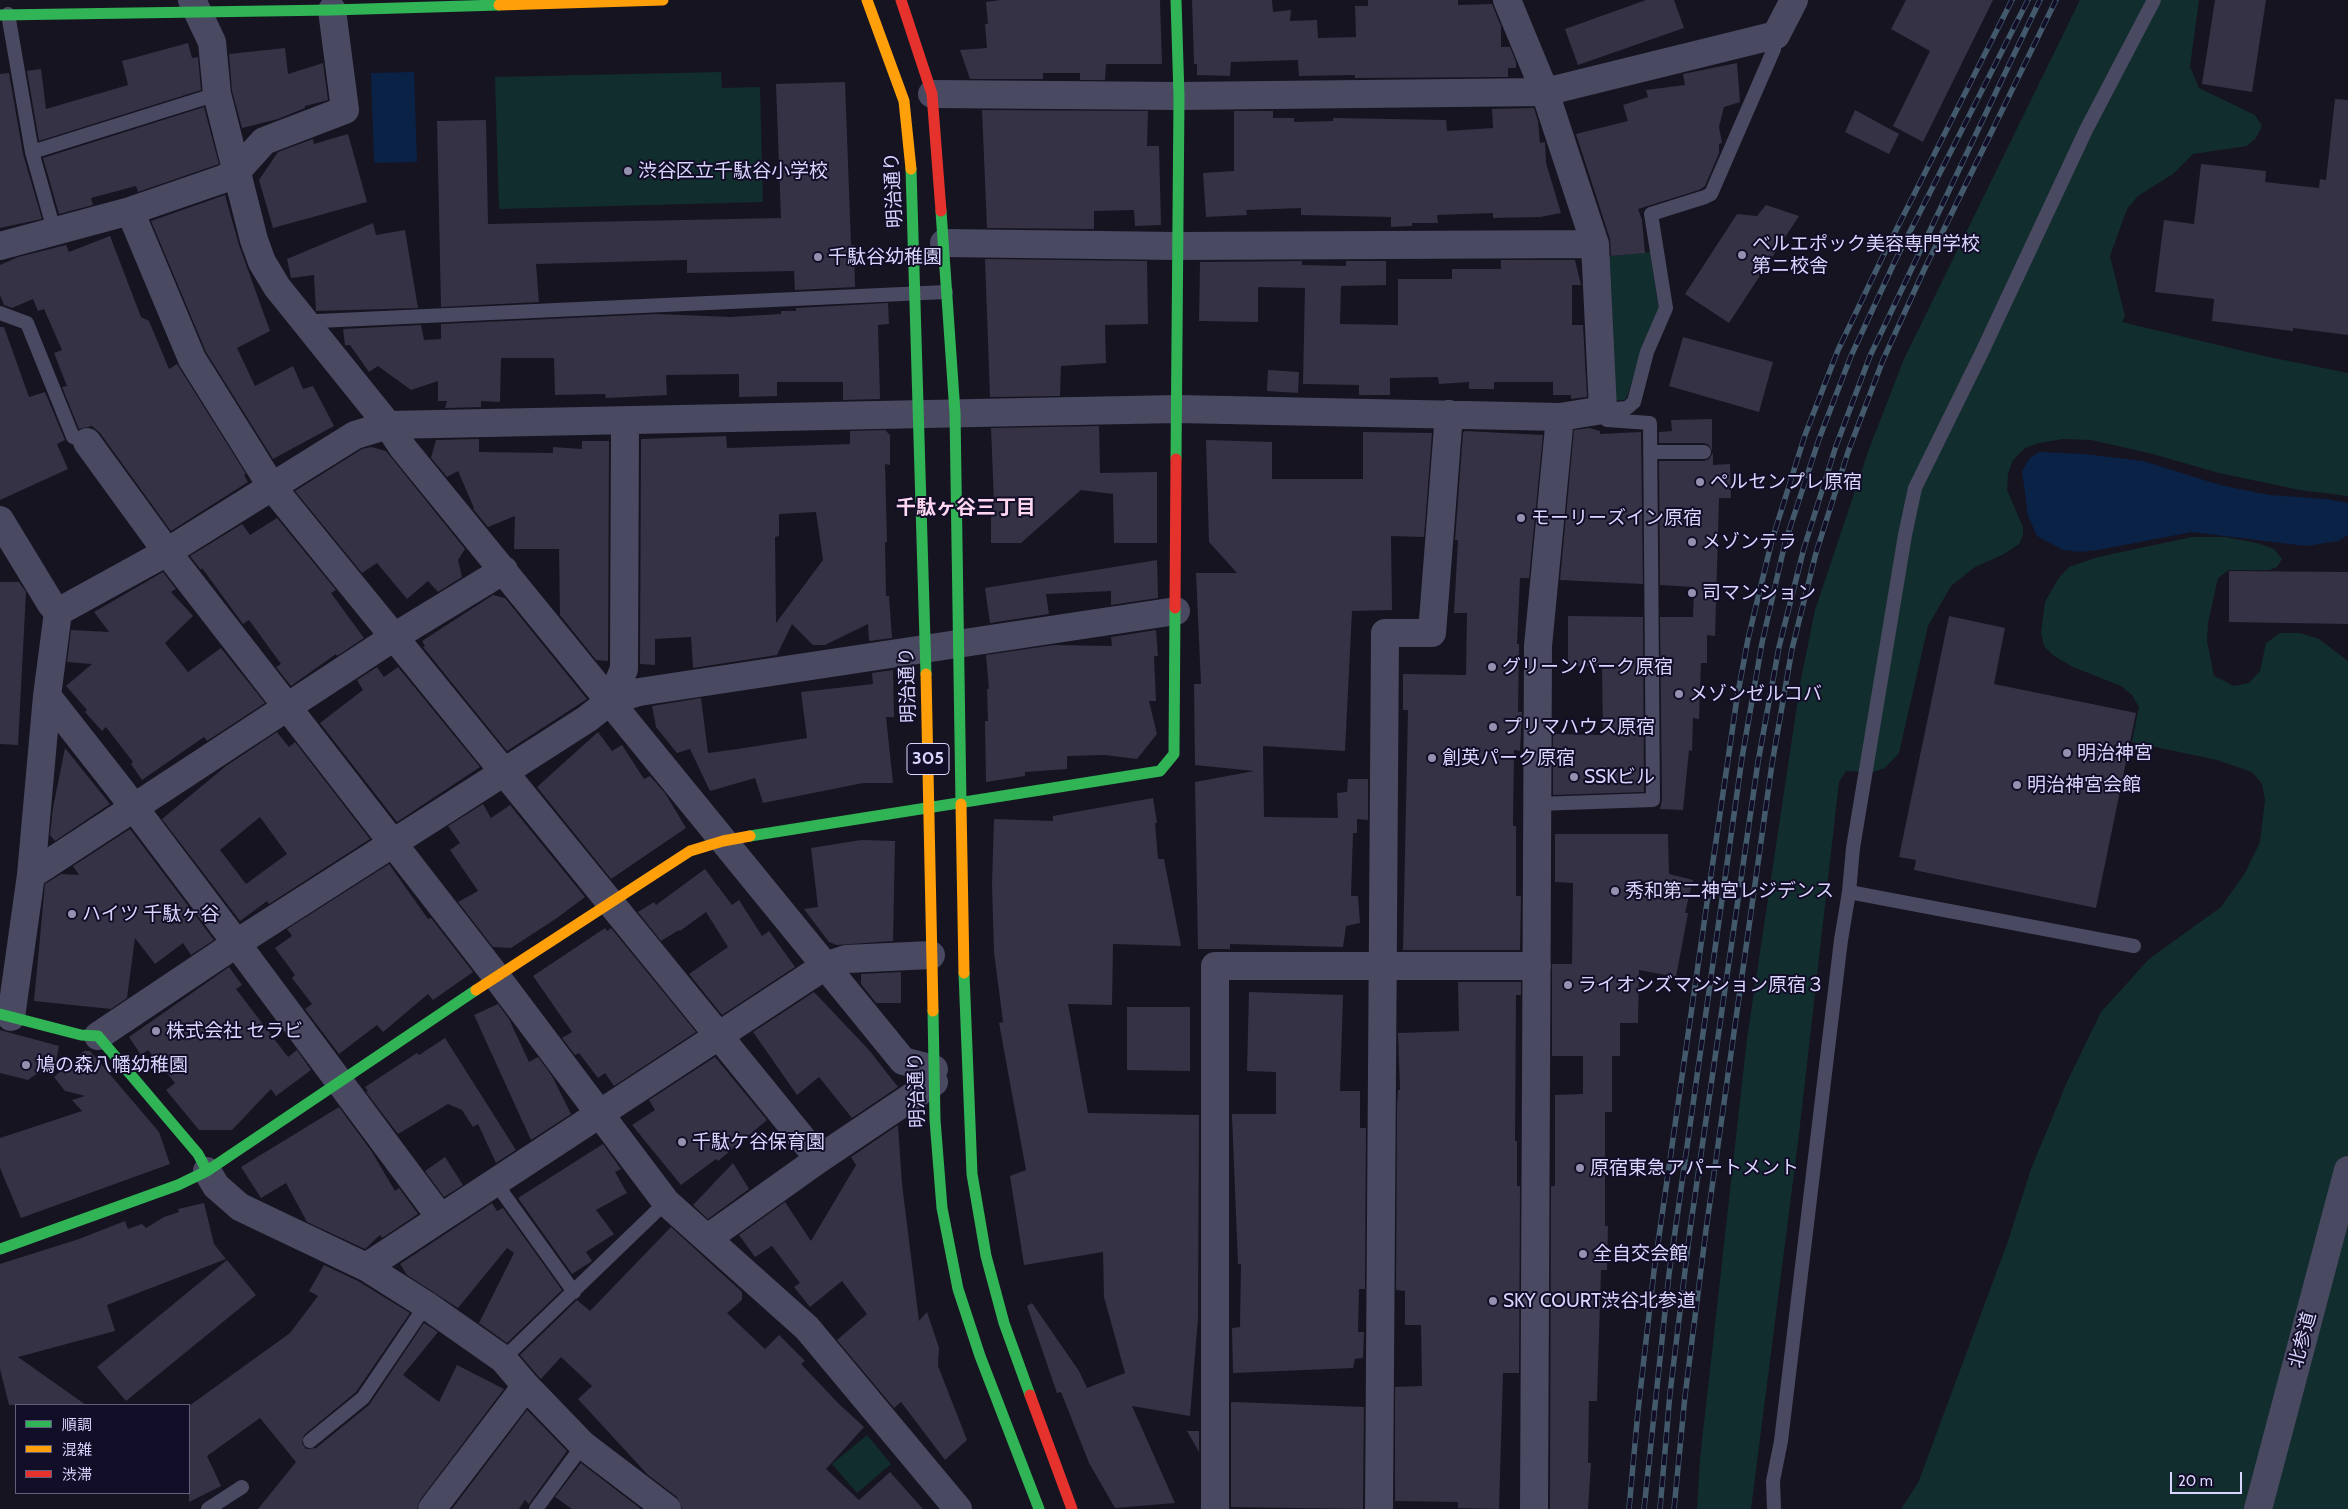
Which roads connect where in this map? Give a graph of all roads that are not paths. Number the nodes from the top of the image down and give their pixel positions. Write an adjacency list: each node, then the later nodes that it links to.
1 (663, 0): 8 (main road)
2 (867, 0): 26 (main road, 明治通り / 305)
3 (901, 0): 15 (main road, 305)
4 (1176, 0): 16 (main road)
5 (1507, 0): 13 (street)
6 (1794, 0): 12 (street)
7 (2154, 0): 60 (lane)
8 (411, 4): 10 (main road)
9 (195, 6): 10 (main road); 11 (main road); 14 (street)
10 (332, 10): 18 (street)
11 (4, 15): 17 (lane)
12 (1776, 34): 13 (street); 30 (lane)
13 (1545, 92): 16 (street); 22 (street)
14 (217, 94): 17 (lane); 18 (street)
15 (932, 94): 16 (street); 21 (main road, 305)
16 (1179, 96): 24 (main road)
17 (32, 152): 20 (lane)
18 (236, 172): 19 (street); 28 (street)
19 (130, 211): 20 (street); 40 (street)
20 (54, 230): 23 (street)
21 (944, 243): 24 (street); 25 (main road, 305)
22 (1595, 244): 24 (street); 30 (street)
23 (0, 246)
24 (1177, 246): 29 (main road)
25 (946, 292): 26 (lane); 31 (main road, 305)
26 (915, 294): 28 (lane); 32 (main road, 明治通り / 305)
27 (0, 313): 37 (lane)
28 (307, 327): 36 (street)
29 (1178, 410): 31 (street); 33 (street); 44 (main road)
30 (1603, 410): 34 (street); 38 (lane)
31 (954, 413): 32 (street); 47 (main road, 305)
32 (918, 414): 35 (street); 48 (main road, 明治通り / 305)
33 (1449, 414): 34 (street); 67 (street)
34 (1560, 417): 54 (street)
35 (625, 421): 36 (street); 50 (street)
36 (388, 425): 40 (street); 43 (street)
37 (86, 442): 42 (street)
38 (1651, 452): 39 (lane); 54 (lane)
39 (1704, 452)
40 (272, 487): 42 (street); 46 (street)
41 (0, 520): 45 (street)
42 (167, 552): 45 (street); 51 (street)
43 (504, 570): 46 (street); 50 (street)
44 (1176, 611): 47 (street); 53 (main road)
45 (58, 612): 49 (street)
46 (394, 637): 51 (street); 52 (street)
47 (958, 645): 48 (street); 53 (main road, 305)
48 (924, 649): 50 (street); 55 (main road, 明治通り / 305)
49 (47, 696): 56 (street); 59 (street)
50 (611, 700): 52 (street); 57 (street)
51 (288, 708): 56 (street); 58 (street)
52 (505, 772): 58 (street); 61 (street)
53 (962, 801): 55 (main road); 97 (main road, 305)
54 (1536, 804): 66 (street)
55 (929, 806): 57 (main road); 64 (main road, 明治通り / 305)
56 (135, 809): 59 (street); 62 (street)
57 (723, 841): 61 (main road); 65 (street)
58 (392, 844): 62 (street); 68 (street)
59 (31, 876): 69 (street)
60 (1850, 892): 63 (lane); 101 (lane)
61 (610, 904): 68 (main road); 70 (street)
62 (237, 944): 71 (street); 73 (street)
63 (2134, 946)
64 (931, 955): 65 (street); 72 (main road, 明治通り / 305)
65 (825, 966): 70 (street); 72 (street)
66 (1537, 966): 67 (street); 100 (street)
67 (1384, 967): 98 (street); 99 (street)
68 (496, 976): 73 (main road); 74 (street)
69 (6, 1015): 71 (main road)
70 (720, 1035): 74 (street); 75 (street)
71 (98, 1036): 77 (main road)
72 (934, 1075): 75 (street); 96 (main road, 明治通り / 305)
73 (338, 1081): 77 (main road); 80 (street)
74 (601, 1113): 78 (street); 79 (street)
75 (819, 1159): 81 (street)
76 (2348, 1170): 102 (street, 北参道)
77 (207, 1171): 82 (main road); 83 (street)
78 (495, 1182): 80 (street); 84 (lane)
79 (666, 1202): 81 (street); 84 (lane)
80 (440, 1217): 83 (street)
81 (708, 1238): 95 (street)
82 (0, 1249)
83 (366, 1266): 85 (street)
84 (574, 1292): 86 (lane)
85 (426, 1305): 86 (street); 88 (lane)
86 (503, 1359): 87 (street)
87 (526, 1386): 89 (street); 92 (street)
88 (310, 1441)
89 (583, 1445): 93 (lane); 94 (street)
90 (242, 1487): 91 (lane)
91 (208, 1509)
92 (432, 1509)
93 (536, 1509)
94 (667, 1509)
95 (958, 1509)
96 (1039, 1509)
97 (1072, 1509)
98 (1215, 1509)
99 (1379, 1509)
100 (1534, 1509)
101 (1774, 1509)
102 (2258, 1509)

